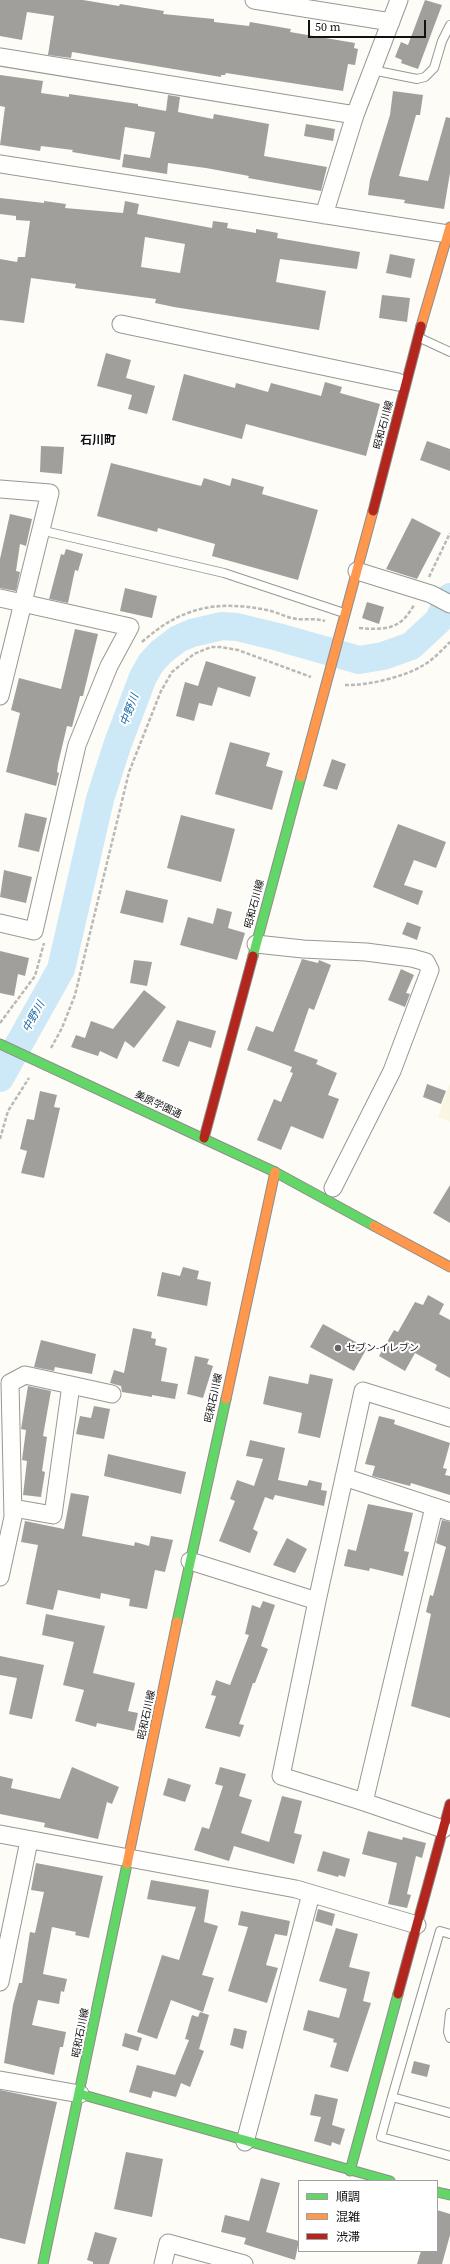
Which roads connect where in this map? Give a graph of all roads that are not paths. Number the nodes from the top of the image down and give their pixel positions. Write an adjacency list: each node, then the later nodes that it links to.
1 (254, 0): 3 (street)
2 (399, 0): 3 (street)
3 (391, 22): 6 (street)
4 (450, 25): 6 (lane)
5 (0, 57): 7 (street)
6 (372, 70): 7 (street)
7 (355, 115): 9 (street)
8 (0, 164): 9 (street)
9 (324, 215): 10 (street)
10 (449, 230): 12 (street, 昭和石川線)
11 (121, 324): 14 (street)
12 (418, 338): 13 (lane); 17 (street, 昭和石川線)
13 (450, 352)
14 (398, 382)
15 (0, 489): 16 (street)
16 (40, 530): 19 (street); 21 (lane)
17 (357, 571): 20 (street); 21 (street, 昭和石川線)
18 (0, 598): 19 (street)
19 (23, 602): 22 (street); 23 (street)
20 (450, 604)
21 (345, 613): 24 (street, 昭和石川線)
22 (0, 696)
23 (0, 923)
24 (256, 944): 26 (street, 昭和石川線); 28 (street)
25 (0, 1044): 26 (street, 美原学園通)
26 (204, 1138): 27 (street, 美原学園通)
27 (275, 1172): 29 (street, 美原学園通); 37 (street, 昭和石川線)
28 (333, 1188)
29 (450, 1267)
30 (71, 1385): 31 (street); 35 (street); 35 (street)
31 (112, 1394)
32 (450, 1418): 33 (street)
33 (344, 1478): 34 (street); 39 (street)
34 (434, 1507): 36 (street); 40 (street)
35 (13, 1508): 38 (street)
36 (450, 1512)
37 (190, 1561): 39 (street); 45 (street, 昭和石川線)
38 (0, 1577)
39 (317, 1601): 40 (street)
40 (364, 1802): 42 (street)
41 (450, 1804): 42 (street)
42 (443, 1829): 47 (street)
43 (0, 1834): 44 (street)
44 (29, 1841): 45 (street); 49 (street)
45 (128, 1859): 46 (street); 53 (street, 昭和石川線)
46 (311, 1894): 47 (street); 56 (street)
47 (417, 1925): 58 (street)
48 (450, 1934): 54 (lane)
49 (0, 1982)
50 (450, 2013): 51 (lane)
51 (450, 2038)
52 (0, 2080): 53 (street)
53 (80, 2094): 56 (street); 62 (street, 昭和石川線)
54 (392, 2097): 55 (lane); 57 (lane)
55 (450, 2113)
56 (245, 2142): 58 (street)
57 (450, 2156)
58 (350, 2171): 59 (street)
59 (386, 2180)
60 (438, 2192): 61 (street)
61 (450, 2195)
62 (44, 2264)
63 (163, 2264): 64 (street)
64 (244, 2264)

